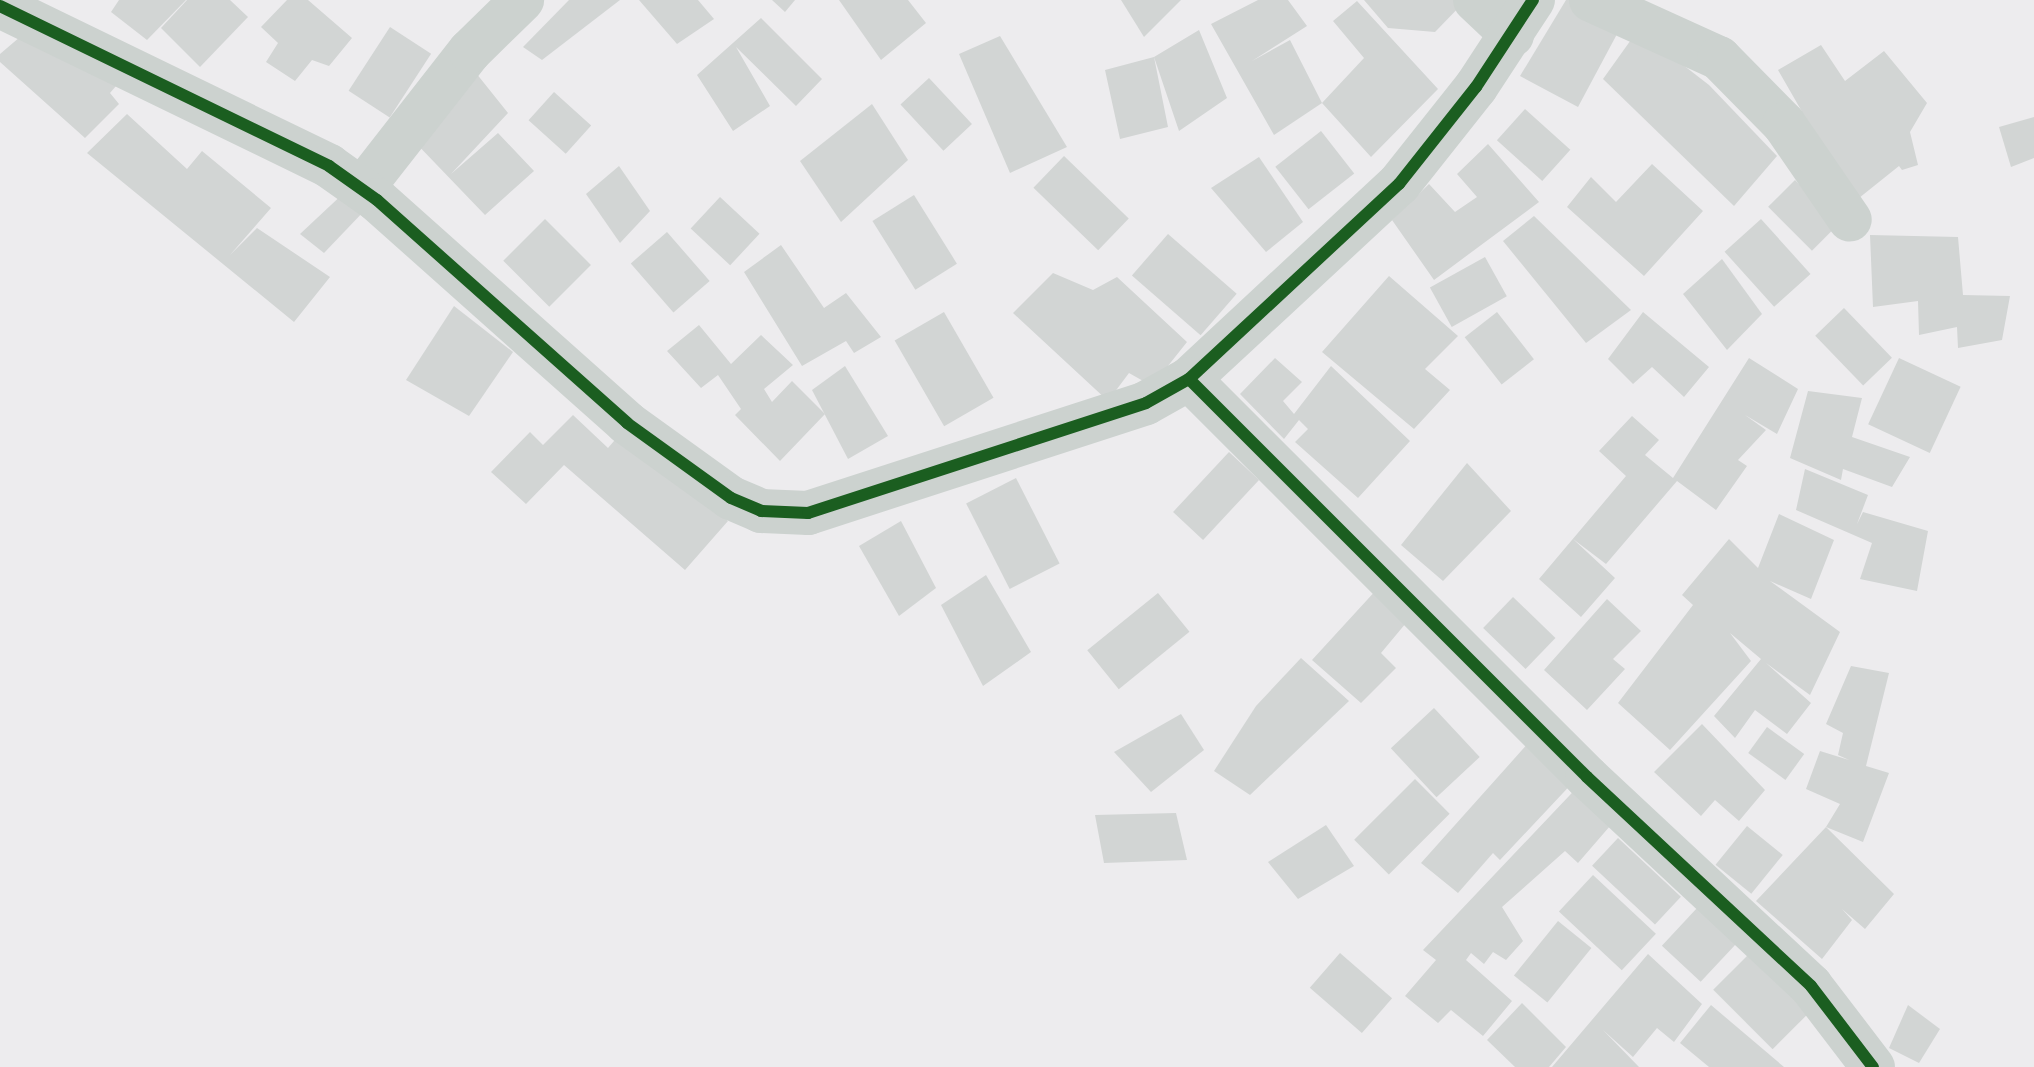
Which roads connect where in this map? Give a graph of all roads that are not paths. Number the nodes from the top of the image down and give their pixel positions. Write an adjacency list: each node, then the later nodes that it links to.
1 (522, 0): 6 (street)
2 (1475, 0): 5 (street)
3 (1591, 0): 7 (street)
4 (0, 6): 6 (street)
5 (1523, 17): 8 (street)
6 (362, 189): 8 (street)
7 (1850, 220)
8 (1189, 379): 9 (street)
9 (1873, 1067)

